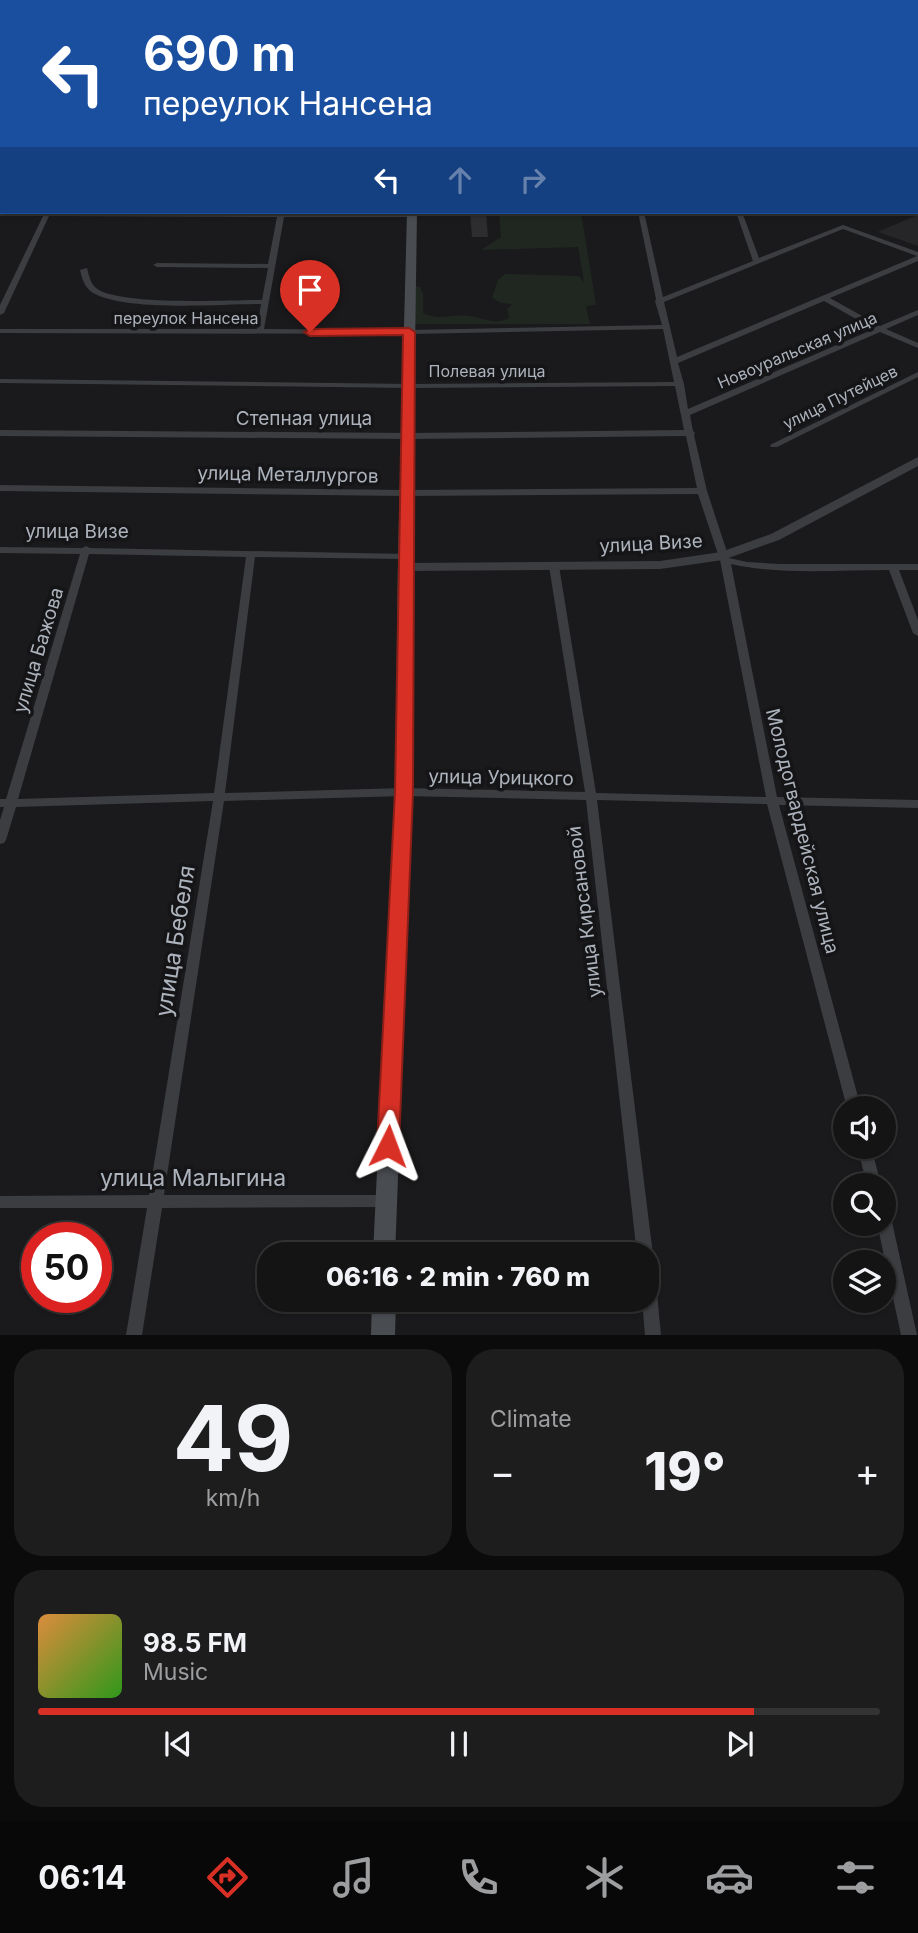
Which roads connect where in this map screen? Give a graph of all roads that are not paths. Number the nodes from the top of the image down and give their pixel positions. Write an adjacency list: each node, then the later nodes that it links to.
1 (48, 214): 15 (street)
2 (281, 214): 9 (street)
3 (412, 214): 20 (main road)
4 (641, 214): 13 (street, Молодогвардейская улица)
5 (740, 214): 7 (street)
6 (918, 256): 7 (street); 11 (street)
7 (756, 260): 13 (street)
8 (157, 265): 9 (street)
9 (272, 266): 12 (street)
10 (85, 270): 12 (street)
11 (826, 299): 17 (street); 22 (street)
12 (266, 302): 19 (street)
13 (660, 302): 16 (street, Молодогвардейская улица)
14 (918, 312): 17 (street, Новоуральская улица)
15 (0, 313)
16 (666, 327): 20 (street, переулок Нансена); 22 (street, Молодогвардейская улица)
17 (880, 329): 21 (street); 28 (street, Новоуральская улица)
18 (0, 331): 19 (street, переулок Нансена)
19 (260, 332): 20 (street, переулок Нансена)
20 (409, 332): 26 (main road)
21 (918, 346)
22 (675, 361): 25 (street, Молодогвардейская улица)
23 (918, 374): 32 (street, улица Путейцев)
24 (3, 381): 26 (street, Полевая улица); 27 (street)
25 (680, 384): 26 (street, Полевая улица); 28 (street, Молодогвардейская улица)
26 (410, 386): 31 (main road)
27 (0, 393)
28 (687, 413): 30 (street, Молодогвардейская улица)
29 (0, 433): 31 (street, Степная улица)
30 (691, 433): 31 (street, Степная улица); 35 (street, Молодогвардейская улица)
31 (408, 436): 36 (main road)
32 (774, 445)
33 (918, 461): 40 (street, улица Визе)
34 (0, 488): 36 (street, улица Металлургов)
35 (702, 491): 36 (street, улица Металлургов); 40 (street, Молодогвардейская улица)
36 (406, 493): 41 (main road)
37 (86, 549): 38 (street, улица Визе); 39 (street, улица Визе); 50 (street, улица Бажова)
38 (0, 550)
39 (251, 553): 41 (street, улица Визе); 48 (street, улица Бебеля)
40 (724, 558): 42 (street, улица Визе); 43 (street); 49 (street, Молодогвардейская улица)
41 (405, 561): 42 (street, улица Визе); 46 (main road)
42 (554, 566): 47 (street, улица Кирсановой)
43 (892, 567): 44 (street); 45 (street)
44 (918, 567)
45 (918, 633)
46 (404, 792): 47 (street, улица Урицкого); 48 (street, улица Урицкого); 55 (main road)
47 (591, 796): 49 (street, улица Урицкого); 59 (street, улица Кирсановой)
48 (219, 797): 50 (street, улица Урицкого); 54 (street, улица Бебеля)
49 (772, 800): 51 (street, улица Урицкого); 53 (street, Молодогвардейская улица)
50 (5, 803): 52 (street, улица Бажова)
51 (918, 804)
52 (0, 840)
53 (851, 1096)
54 (154, 1200): 55 (street, улица Малыгина); 56 (street, улица Малыгина); 62 (street, улица Бебеля)
55 (385, 1201): 58 (main road)
56 (0, 1202)
57 (887, 1236): 65 (street)
58 (384, 1242)
59 (643, 1242)
60 (384, 1312): 63 (main road)
61 (651, 1312): 64 (street)
62 (134, 1335)
63 (383, 1335)
64 (653, 1335)
65 (909, 1335)

